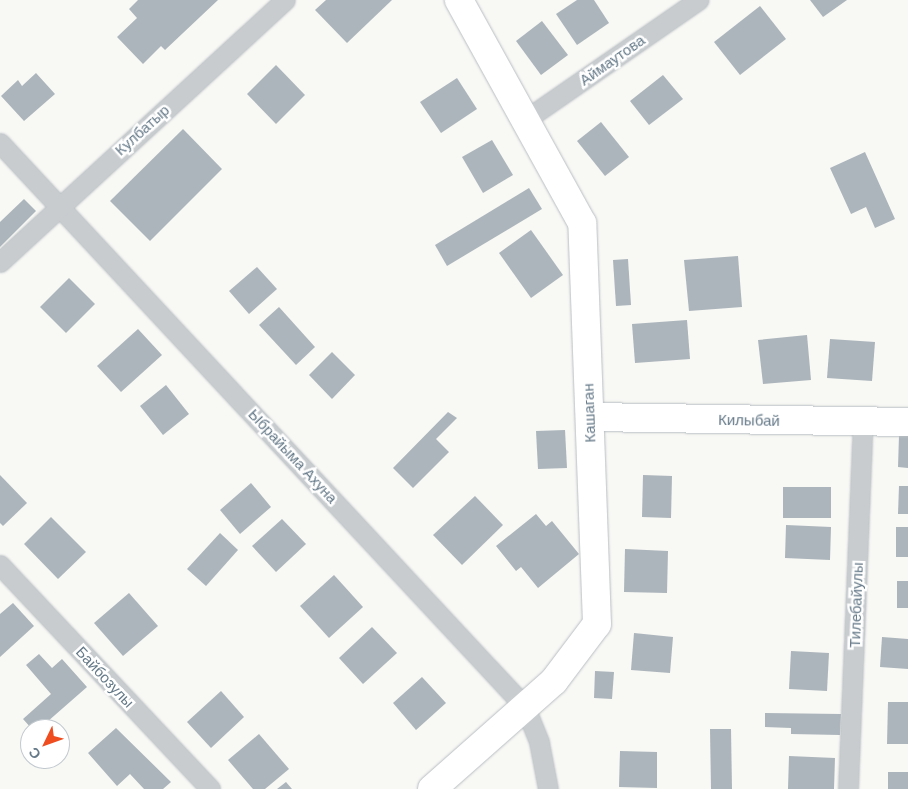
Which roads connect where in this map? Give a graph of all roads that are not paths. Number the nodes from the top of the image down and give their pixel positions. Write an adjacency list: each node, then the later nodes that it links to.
1 (286, 0): 6 (street, Кулбатыр)
2 (459, 0): 4 (street, Кашаган)
3 (698, 0): 4 (street, Аймаутова)
4 (525, 120): 8 (street, Кашаган)
5 (0, 143): 6 (street, Ыбрайыма Ахуна)
6 (60, 204): 7 (street, Кулбатыр); 12 (street, Ыбрайыма Ахуна)
7 (0, 262)
8 (590, 418): 9 (street, Килыбай); 12 (street, Кашаган)
9 (863, 422): 10 (street, Килыбай); 16 (street, Тилебайулы)
10 (908, 422)
11 (0, 565): 13 (street, Байбозулы)
12 (525, 707): 14 (street, Кашаган); 15 (street, Ыбрайыма Ахуна)
13 (210, 789)
14 (432, 789)
15 (548, 789)
16 (848, 789)

